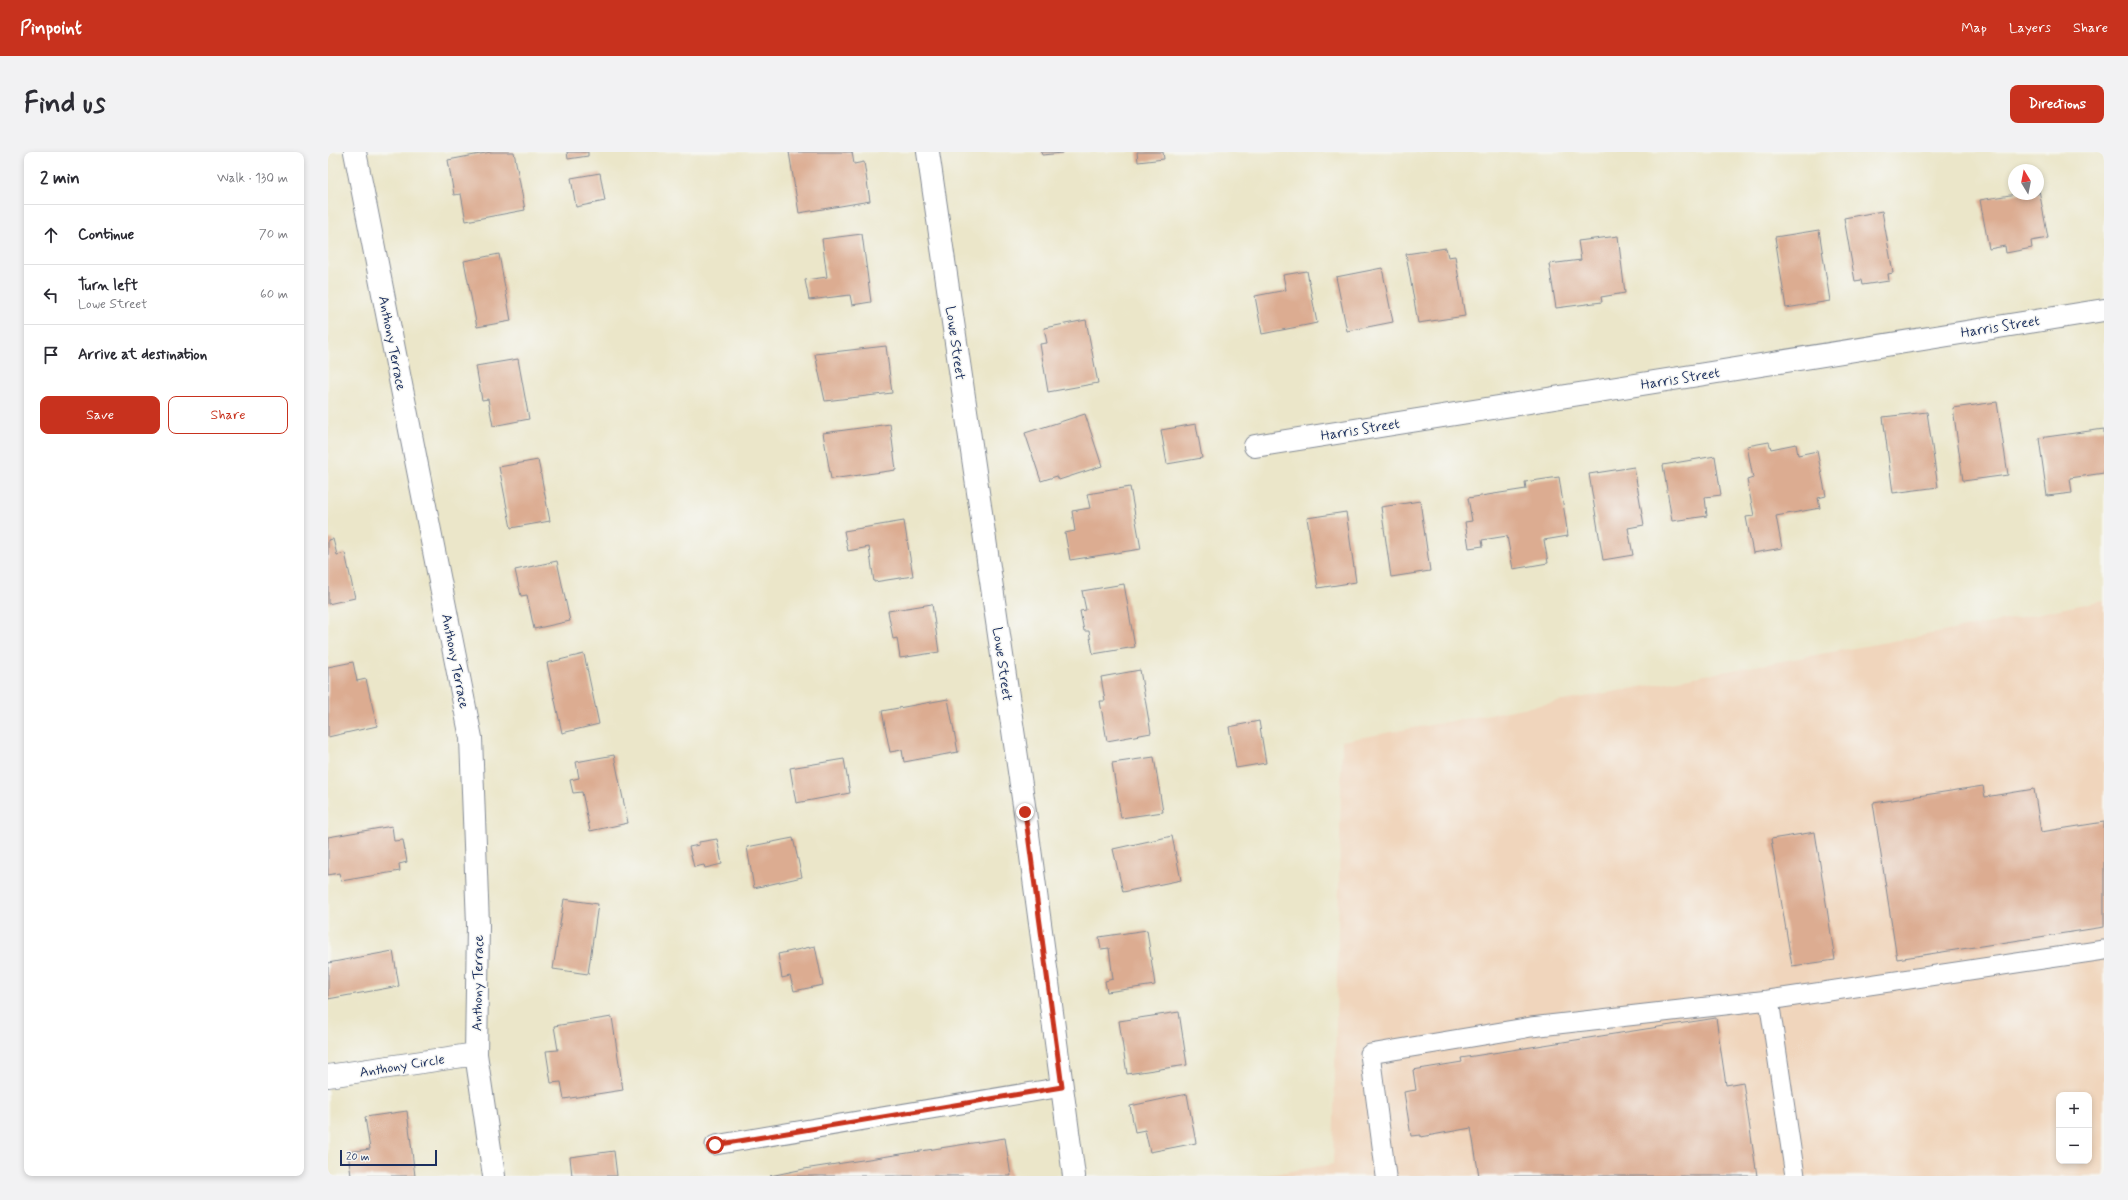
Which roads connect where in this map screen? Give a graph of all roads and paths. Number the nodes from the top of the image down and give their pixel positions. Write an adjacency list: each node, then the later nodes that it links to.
1 (355, 152): 7 (street, Anthony Terrace)
2 (928, 152): 9 (street, Lowe Street)
3 (2104, 310): 4 (street, Harris Street)
4 (1255, 446)
5 (2104, 950): 6 (lane)
6 (1769, 1000): 13 (lane); 14 (lane)
7 (476, 1054): 8 (street, Anthony Circle); 11 (street, Anthony Terrace)
8 (328, 1076)
9 (1062, 1087): 10 (lane); 12 (street, Lowe Street)
10 (715, 1145)
11 (494, 1176)
12 (1074, 1176)
13 (1386, 1176)
14 (1795, 1176)

